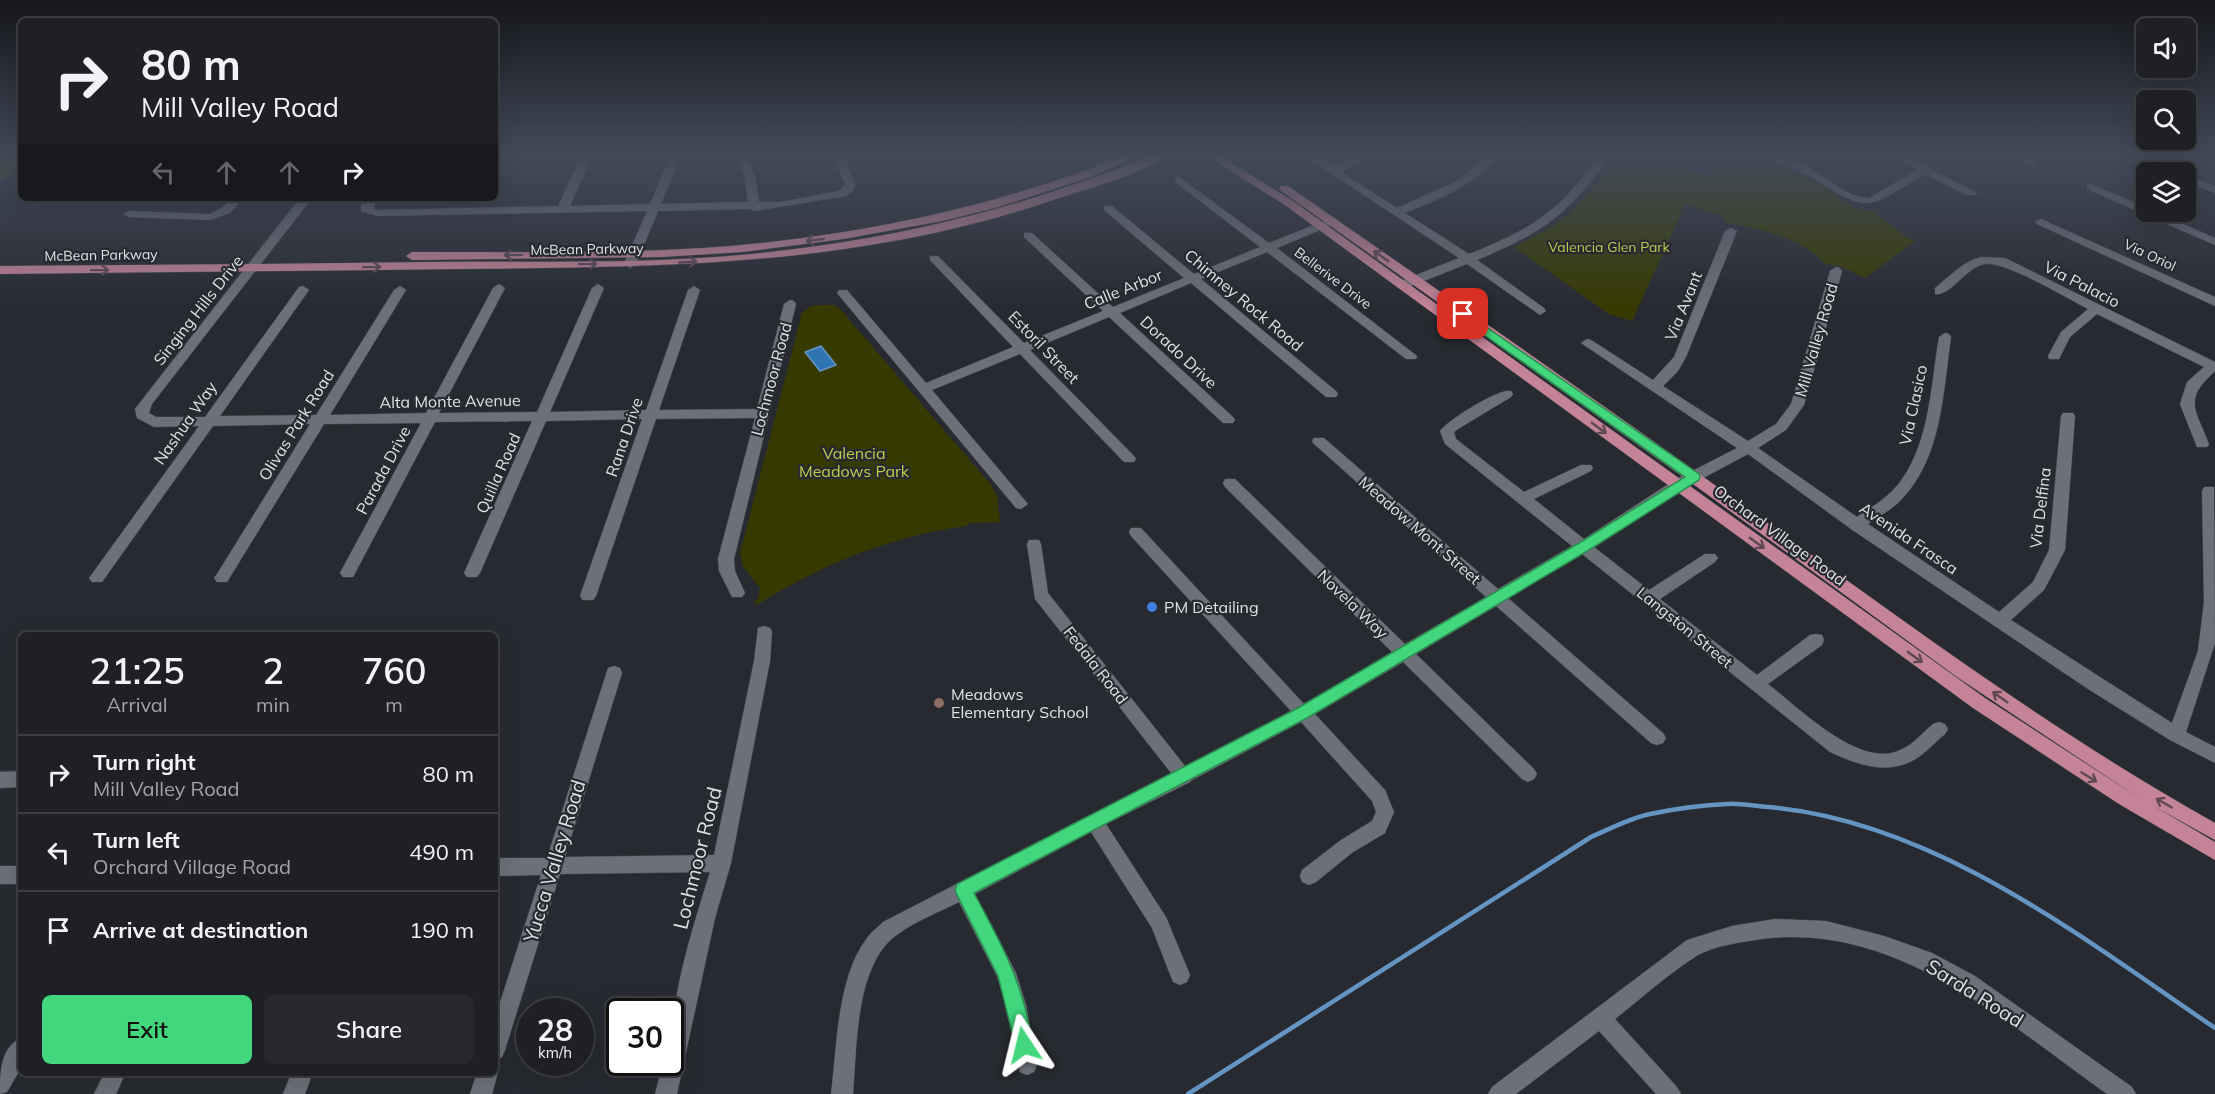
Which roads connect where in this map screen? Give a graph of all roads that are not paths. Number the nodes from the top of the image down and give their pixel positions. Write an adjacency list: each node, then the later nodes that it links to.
1 (231, 207): 24 (street)
2 (299, 207): 32 (street, Singing Hills Drive)
3 (367, 207): 22 (street)
4 (466, 207): 22 (street)
5 (563, 207): 20 (street)
6 (655, 207): 21 (street)
7 (763, 207): 17 (street)
8 (987, 207): 18 (main road, McBean Parkway)
9 (1023, 207): 26 (main road, McBean Parkway)
10 (1215, 207): 31 (street, Bellerive Drive)
11 (1299, 207): 27 (main road, Orchard Village Road)
12 (1305, 207): 27 (main road, Orchard Village Road)
13 (1389, 207): 23 (street)
14 (1408, 207): 23 (street)
15 (1563, 207): 35 (street)
16 (2136, 207): 30 (street)
17 (754, 208): 21 (street)
18 (984, 208): 26 (main road); 33 (main road, McBean Parkway, one-way to 33)
19 (1108, 208): 40 (street, Chimney Rock Road)
20 (562, 210): 21 (street); 22 (street)
21 (654, 210): 33 (street)
22 (464, 211)
23 (1396, 212): 35 (street)
24 (129, 214)
25 (2041, 222): 49 (street, Via Oriol)
26 (967, 223): 33 (main road, McBean Parkway, one-way to 26)
27 (1327, 224): 31 (street, Calle Arbor); 41 (main road, Orchard Village Road)
28 (1731, 231): 60 (street, Via Avant)
29 (1028, 235): 52 (street, Dorado Drive)
30 (2215, 242)
31 (1269, 248): 40 (street, Calle Arbor); 57 (street, Bellerive Drive)
32 (260, 258): 33 (main road, McBean Parkway, one-way to 32); 36 (main road, McBean Parkway); 37 (street, Singing Hills Drive)
33 (632, 258): 37 (main road, McBean Parkway, one-way to 33)
34 (934, 258): 56 (street, Estoril Street)
35 (1467, 258): 41 (street); 53 (street)
36 (0, 260)
37 (251, 268): 38 (main road, McBean Parkway, one-way to 37); 65 (street, Singing Hills Drive)
38 (0, 270)
39 (1836, 272): 75 (street, Mill Valley Road)
40 (1192, 279): 52 (street, Calle Arbor); 62 (street, Chimney Rock Road)
41 (1408, 282): 78 (main road, Orchard Village Road); 80 (main road, Orchard Village Road, one-way to 80)
42 (499, 288): 69 (street, Parada Drive)
43 (598, 288): 68 (street, Quilla Road)
44 (303, 290): 72 (street, Nashua Way)
45 (400, 290): 70 (street, Olivas Park Road)
46 (694, 290): 66 (street, Rana Drive)
47 (1939, 291): 51 (street, Via Palacio)
48 (843, 293): 61 (street)
49 (2215, 302)
50 (790, 304): 64 (street, Lochmoor Road)
51 (2095, 309): 58 (street); 59 (street, Via Palacio)
52 (1112, 311): 56 (street, Calle Arbor); 71 (street, Dorado Drive)
53 (1540, 311)
54 (1945, 337): 84 (street, Via Clasico)
55 (1587, 343): 60 (street, Avenida Frasca)
56 (1022, 348): 61 (street, Calle Arbor); 76 (street, Estoril Street)
57 (1411, 356)
58 (2054, 356)
59 (2214, 367): 74 (street)
60 (1654, 387): 75 (street, Avenida Frasca)
61 (925, 388): 83 (street)
62 (1331, 394)
63 (1506, 394): 82 (street, Langston Street)
64 (761, 413): 66 (street, Alta Monte Avenue); 93 (street, Lochmoor Road)
65 (142, 415): 72 (street, Alta Monte Avenue)
66 (651, 416): 68 (street, Alta Monte Avenue); 94 (street, Rana Drive)
67 (2068, 416): 97 (street, Via Delfina)
68 (540, 417): 69 (street, Alta Monte Avenue); 90 (street, Quilla Road)
69 (431, 418): 70 (street, Alta Monte Avenue); 89 (street, Parada Drive)
70 (321, 419): 72 (street, Alta Monte Avenue); 92 (street, Olivas Park Road)
71 (1228, 420)
72 (208, 421): 91 (street, Nashua Way)
73 (1319, 441): 95 (street, Meadow Mont Street)
74 (2202, 444)
75 (1748, 448): 78 (street, Mill Valley Road); 84 (street, Avenida Frasca)
76 (1130, 459)
77 (1586, 468): 82 (street)
78 (1694, 477): 80 (street, Mill Valley Road); 113 (main road, Orchard Village Road, one-way to 78)
79 (1230, 483): 100 (street, Novela Way)
80 (1678, 485): 87 (street, Mill Valley Road); 114 (main road, Orchard Village Road, one-way to 114)
81 (2209, 491): 105 (street)
82 (1524, 498): 87 (street, Langston Street)
83 (1021, 504)
84 (1856, 525): 97 (street, Avenida Frasca)
85 (1136, 532): 103 (street)
86 (1034, 544): 109 (street, Fedala Road)
87 (1584, 546): 95 (street, Mill Valley Road); 96 (street, Langston Street)
88 (1710, 558): 96 (street)
89 (348, 573)
90 (472, 573)
91 (97, 578)
92 (222, 578)
93 (737, 594)
94 (588, 596)
95 (1497, 598): 100 (street, Mill Valley Road); 106 (street, Meadow Mont Street)
96 (1649, 598): 102 (street, Langston Street)
97 (2000, 621): 105 (street, Avenida Frasca)
98 (764, 632): 115 (street, Lochmoor Road)
99 (1816, 640): 102 (street)
100 (1405, 654): 103 (street, Mill Valley Road); 108 (street, Novela Way)
101 (614, 673): 116 (street, Yucca Valley Road)
102 (1756, 684): 104 (street, Langston Street)
103 (1302, 714): 109 (street, Mill Valley Road); 120 (street)
104 (1939, 729)
105 (2176, 735): 107 (street, Avenida Frasca)
106 (1657, 738)
107 (2215, 756)
108 (1528, 774)
109 (1184, 777): 112 (street, Mill Valley Road)
110 (18, 779): 111 (street)
111 (0, 780)
112 (1094, 821): 121 (street, Mill Valley Road); 122 (street)
113 (2215, 832)
114 (2215, 852)
115 (722, 863): 116 (street); 134 (street, Lochmoor Road)
116 (553, 866): 117 (street); 124 (street, Yucca Valley Road)
117 (498, 867)
118 (0, 875): 119 (street)
119 (18, 875)
120 (1309, 876)
121 (963, 890): 126 (street); 135 (street, Mill Valley Road)
122 (1180, 975)
123 (1600, 1017): 136 (street, Sarda Road); 137 (street); 138 (street, Sarda Road)
124 (498, 1040)
125 (18, 1053): 130 (street)
126 (1027, 1065)
127 (114, 1076): 131 (street)
128 (301, 1076): 132 (street)
129 (487, 1076): 133 (street)
130 (0, 1085)
131 (105, 1094)
132 (294, 1094)
133 (481, 1094)
134 (666, 1094)
135 (842, 1094)
136 (1499, 1094)
137 (1670, 1094)
138 (2125, 1094)

